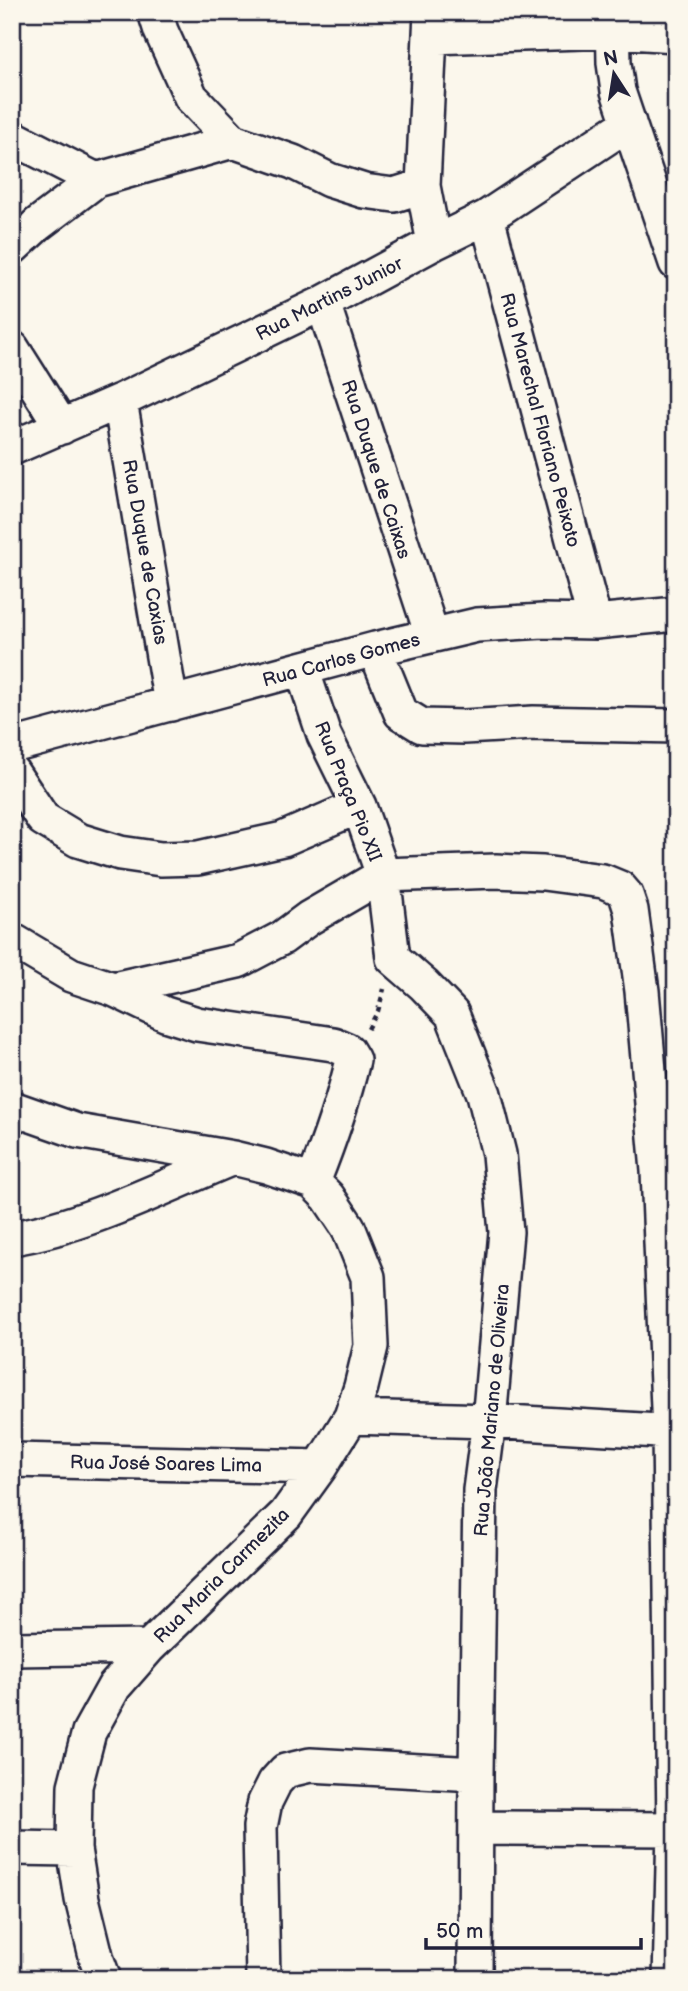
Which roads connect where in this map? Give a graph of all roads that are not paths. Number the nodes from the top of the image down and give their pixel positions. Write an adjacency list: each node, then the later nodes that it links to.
1 (155, 12): 7 (street)
2 (614, 22): 3 (street); 4 (street); 5 (street)
3 (430, 25): 9 (street)
4 (676, 35)
5 (629, 123): 10 (street, Rua Martins Junior); 13 (street)
6 (12, 136): 8 (street)
7 (233, 141): 8 (street); 9 (street)
8 (96, 180): 12 (street)
9 (423, 186): 11 (street)
10 (487, 217): 11 (street, Rua Martins Junior); 20 (street, Rua Marechal Floriano Peixoto)
11 (434, 243): 14 (street, Rua Martins Junior)
12 (12, 248)
13 (676, 263)
14 (323, 303): 16 (street, Rua Martins Junior); 21 (street, Rua Duque de Caixas)
15 (12, 348): 17 (street)
16 (120, 401): 17 (street, Rua Martins Junior); 24 (street, Rua Duque de Caxias)
17 (62, 427): 18 (street, Rua Martins Junior)
18 (12, 448)
19 (676, 614): 20 (street, Rua Carlos Gomes)
20 (595, 622): 21 (street, Rua Carlos Gomes)
21 (432, 635): 22 (street, Rua Carlos Gomes)
22 (375, 649): 23 (street, Rua Carlos Gomes); 25 (street)
23 (302, 668): 24 (street, Rua Carlos Gomes); 28 (street, Rua Praça Pio XII)
24 (171, 704): 26 (street, Rua Carlos Gomes)
25 (676, 726)
26 (12, 746)
27 (12, 772): 28 (street)
28 (359, 806): 29 (street, Rua Praça Pio XII)
29 (383, 875): 31 (street, Rua Praça Pio XII); 32 (street); 39 (street)
30 (12, 940): 32 (street)
31 (393, 958): 38 (street, Rua João Mariano de Oliveira)
32 (113, 989): 35 (street)
33 (12, 1108): 34 (street)
34 (233, 1158): 35 (street); 36 (street)
35 (313, 1182): 37 (street, Rua Maria Carmezita)
36 (12, 1238)
37 (351, 1417): 38 (street); 41 (street, Rua Maria Carmezita)
38 (489, 1421): 39 (street); 44 (street, Rua João Mariano de Oliveira)
39 (672, 1432): 46 (street)
40 (12, 1460): 41 (street, Rua José Soares Lima)
41 (320, 1467): 42 (street, Rua Maria Carmezita)
42 (149, 1647): 43 (street); 48 (street, Rua Maria Carmezita)
43 (12, 1649)
44 (476, 1774): 45 (street, Rua João Mariano de Oliveira); 50 (street)
45 (476, 1828): 46 (street); 51 (street, Rua João Mariano de Oliveira)
46 (674, 1829): 52 (street)
47 (12, 1849): 48 (street)
48 (74, 1849): 49 (street, Rua Maria Carmezita)
49 (104, 1979)
50 (263, 1979)
51 (475, 1979)
52 (670, 1979)

